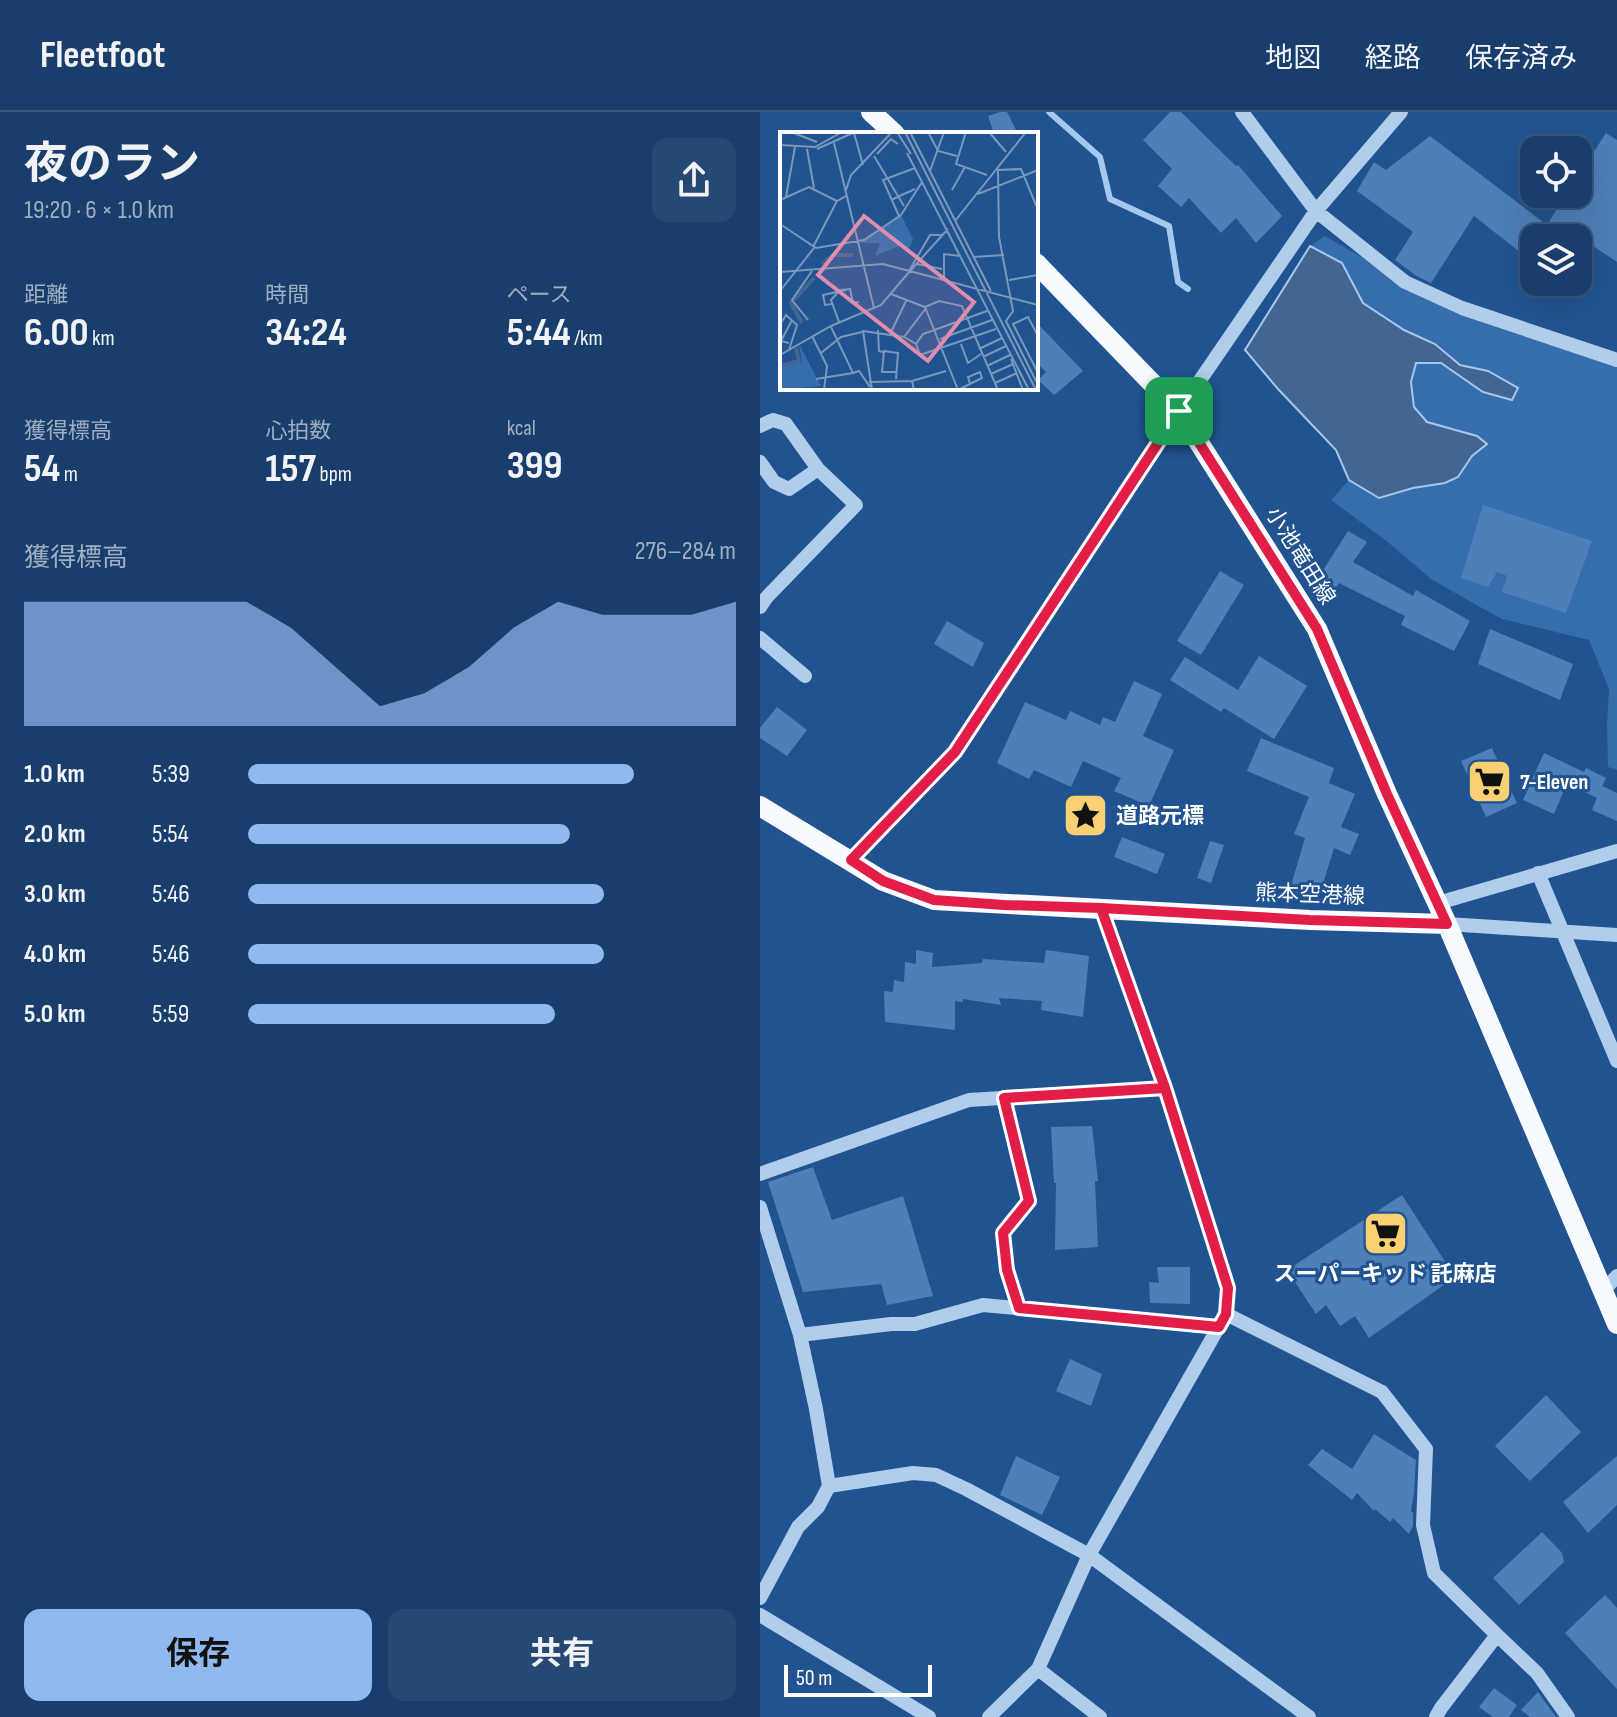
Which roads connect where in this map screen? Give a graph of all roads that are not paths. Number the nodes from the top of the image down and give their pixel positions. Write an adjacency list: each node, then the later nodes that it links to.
1 (871, 112): 4 (main road)
2 (1242, 112): 5 (street)
3 (1401, 112): 5 (street)
4 (893, 132)
5 (1316, 211): 7 (street); 8 (street)
6 (1038, 265): 8 (main road, 小池竜田線)
7 (1617, 360)
8 (1179, 411): 17 (street); 19 (main road, 小池竜田線)
9 (760, 426): 11 (street)
10 (760, 462): 11 (street)
11 (818, 469): 12 (street)
12 (760, 607)
13 (760, 638): 14 (street)
14 (805, 676)
15 (762, 812): 17 (main road, 熊本空港線)
16 (1617, 851): 18 (street)
17 (851, 860): 20 (main road, 熊本空港線)
18 (1538, 873): 19 (street); 22 (street)
19 (1438, 903): 21 (main road, 小池竜田線)
20 (1101, 908): 21 (main road, 熊本空港線); 25 (street)
21 (1447, 924): 22 (street); 29 (main road)
22 (1563, 932): 23 (street); 24 (street)
23 (1617, 935)
24 (1617, 1061)
25 (1165, 1088): 26 (street); 31 (street)
26 (1004, 1098): 27 (street); 30 (street)
27 (760, 1174)
28 (760, 1207): 33 (street)
29 (1610, 1283): 32 (main road)
30 (1019, 1308): 31 (street); 33 (street)
31 (1223, 1320): 35 (street); 38 (street)
32 (1617, 1324)
33 (800, 1335): 34 (street)
34 (829, 1486): 35 (street); 36 (street)
35 (1089, 1555): 39 (street); 43 (street)
36 (760, 1598)
37 (760, 1615): 40 (street)
38 (1497, 1635): 44 (street); 45 (street)
39 (1038, 1669): 41 (street); 42 (street)
40 (929, 1717)
41 (989, 1717)
42 (1100, 1717)
43 (1309, 1717)
44 (1436, 1717)
45 (1568, 1717)

